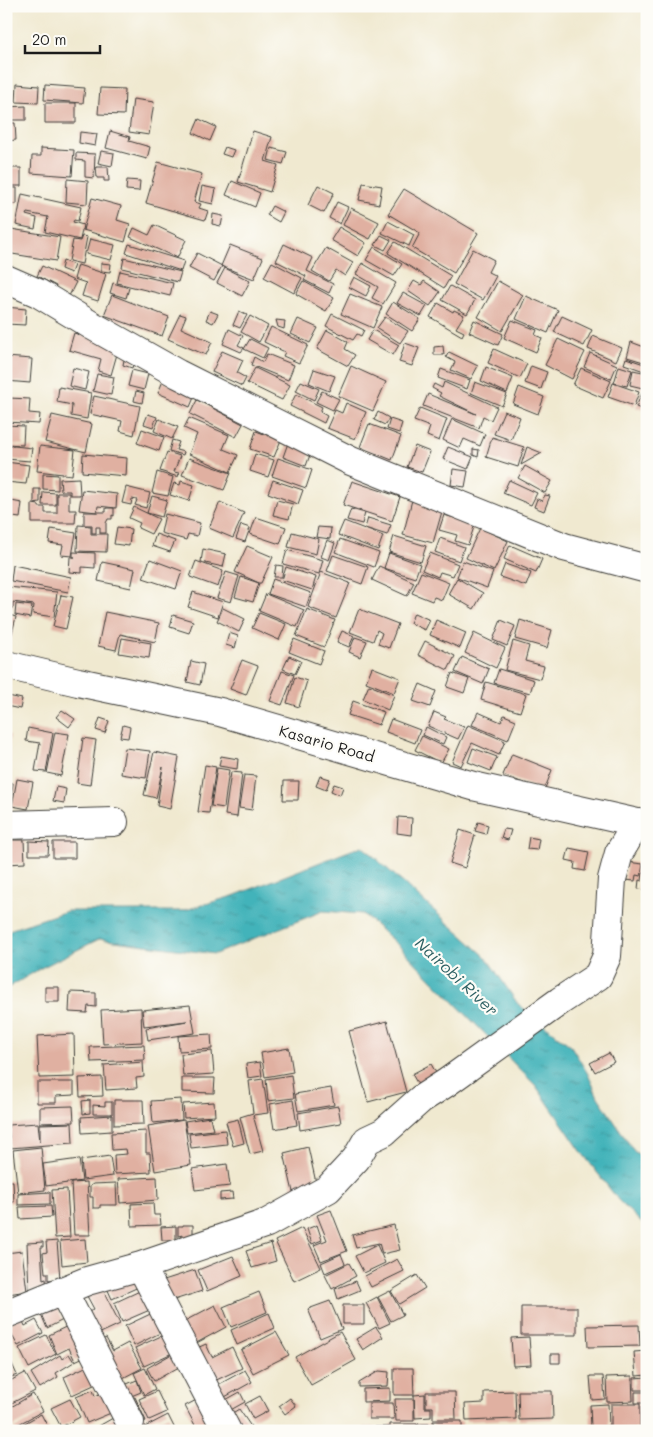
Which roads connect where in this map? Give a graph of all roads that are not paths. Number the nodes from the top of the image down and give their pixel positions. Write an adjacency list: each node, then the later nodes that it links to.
1 (6, 279): 2 (street)
2 (647, 569)
3 (6, 665): 5 (street, Kasario Road)
4 (114, 822): 6 (street)
5 (642, 823): 7 (street)
6 (6, 825)
7 (141, 1266): 8 (street); 11 (street)
8 (63, 1291): 9 (street); 10 (street)
9 (6, 1314)
10 (130, 1422)
11 (227, 1431)

